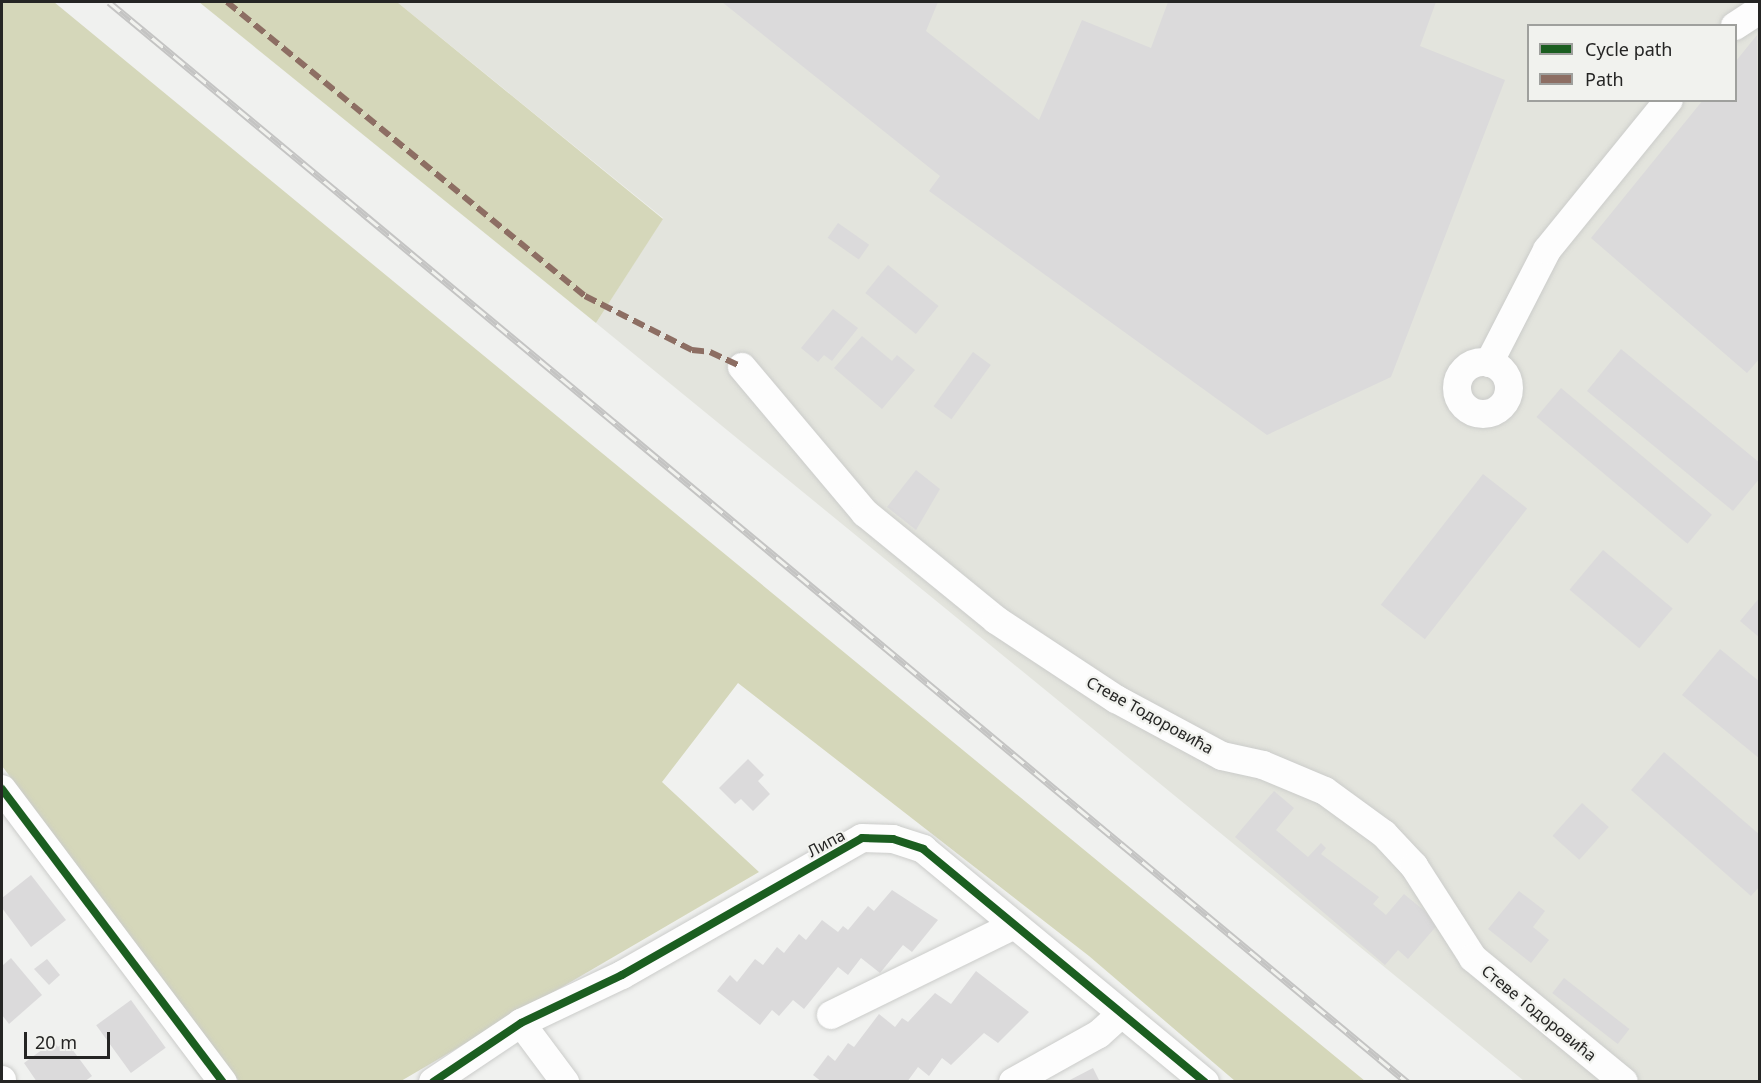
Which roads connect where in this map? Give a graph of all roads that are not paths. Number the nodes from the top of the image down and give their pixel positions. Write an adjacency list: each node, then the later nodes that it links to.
1 (1760, 10): 2 (street)
2 (1737, 25)
3 (1667, 102): 4 (street)
4 (1489, 363)
5 (742, 367): 16 (street, Стеве Тодоровића)
6 (2, 789): 11 (street)
7 (1013, 926): 8 (street, Липа); 9 (street); 10 (street, Липа)
8 (1121, 1014): 14 (street); 15 (street, Липа)
9 (831, 1015)
10 (521, 1023): 12 (street, Липа); 13 (street)
11 (223, 1082)
12 (433, 1082)
13 (566, 1082)
14 (1013, 1082)
15 (1205, 1082)
16 (1623, 1082)

